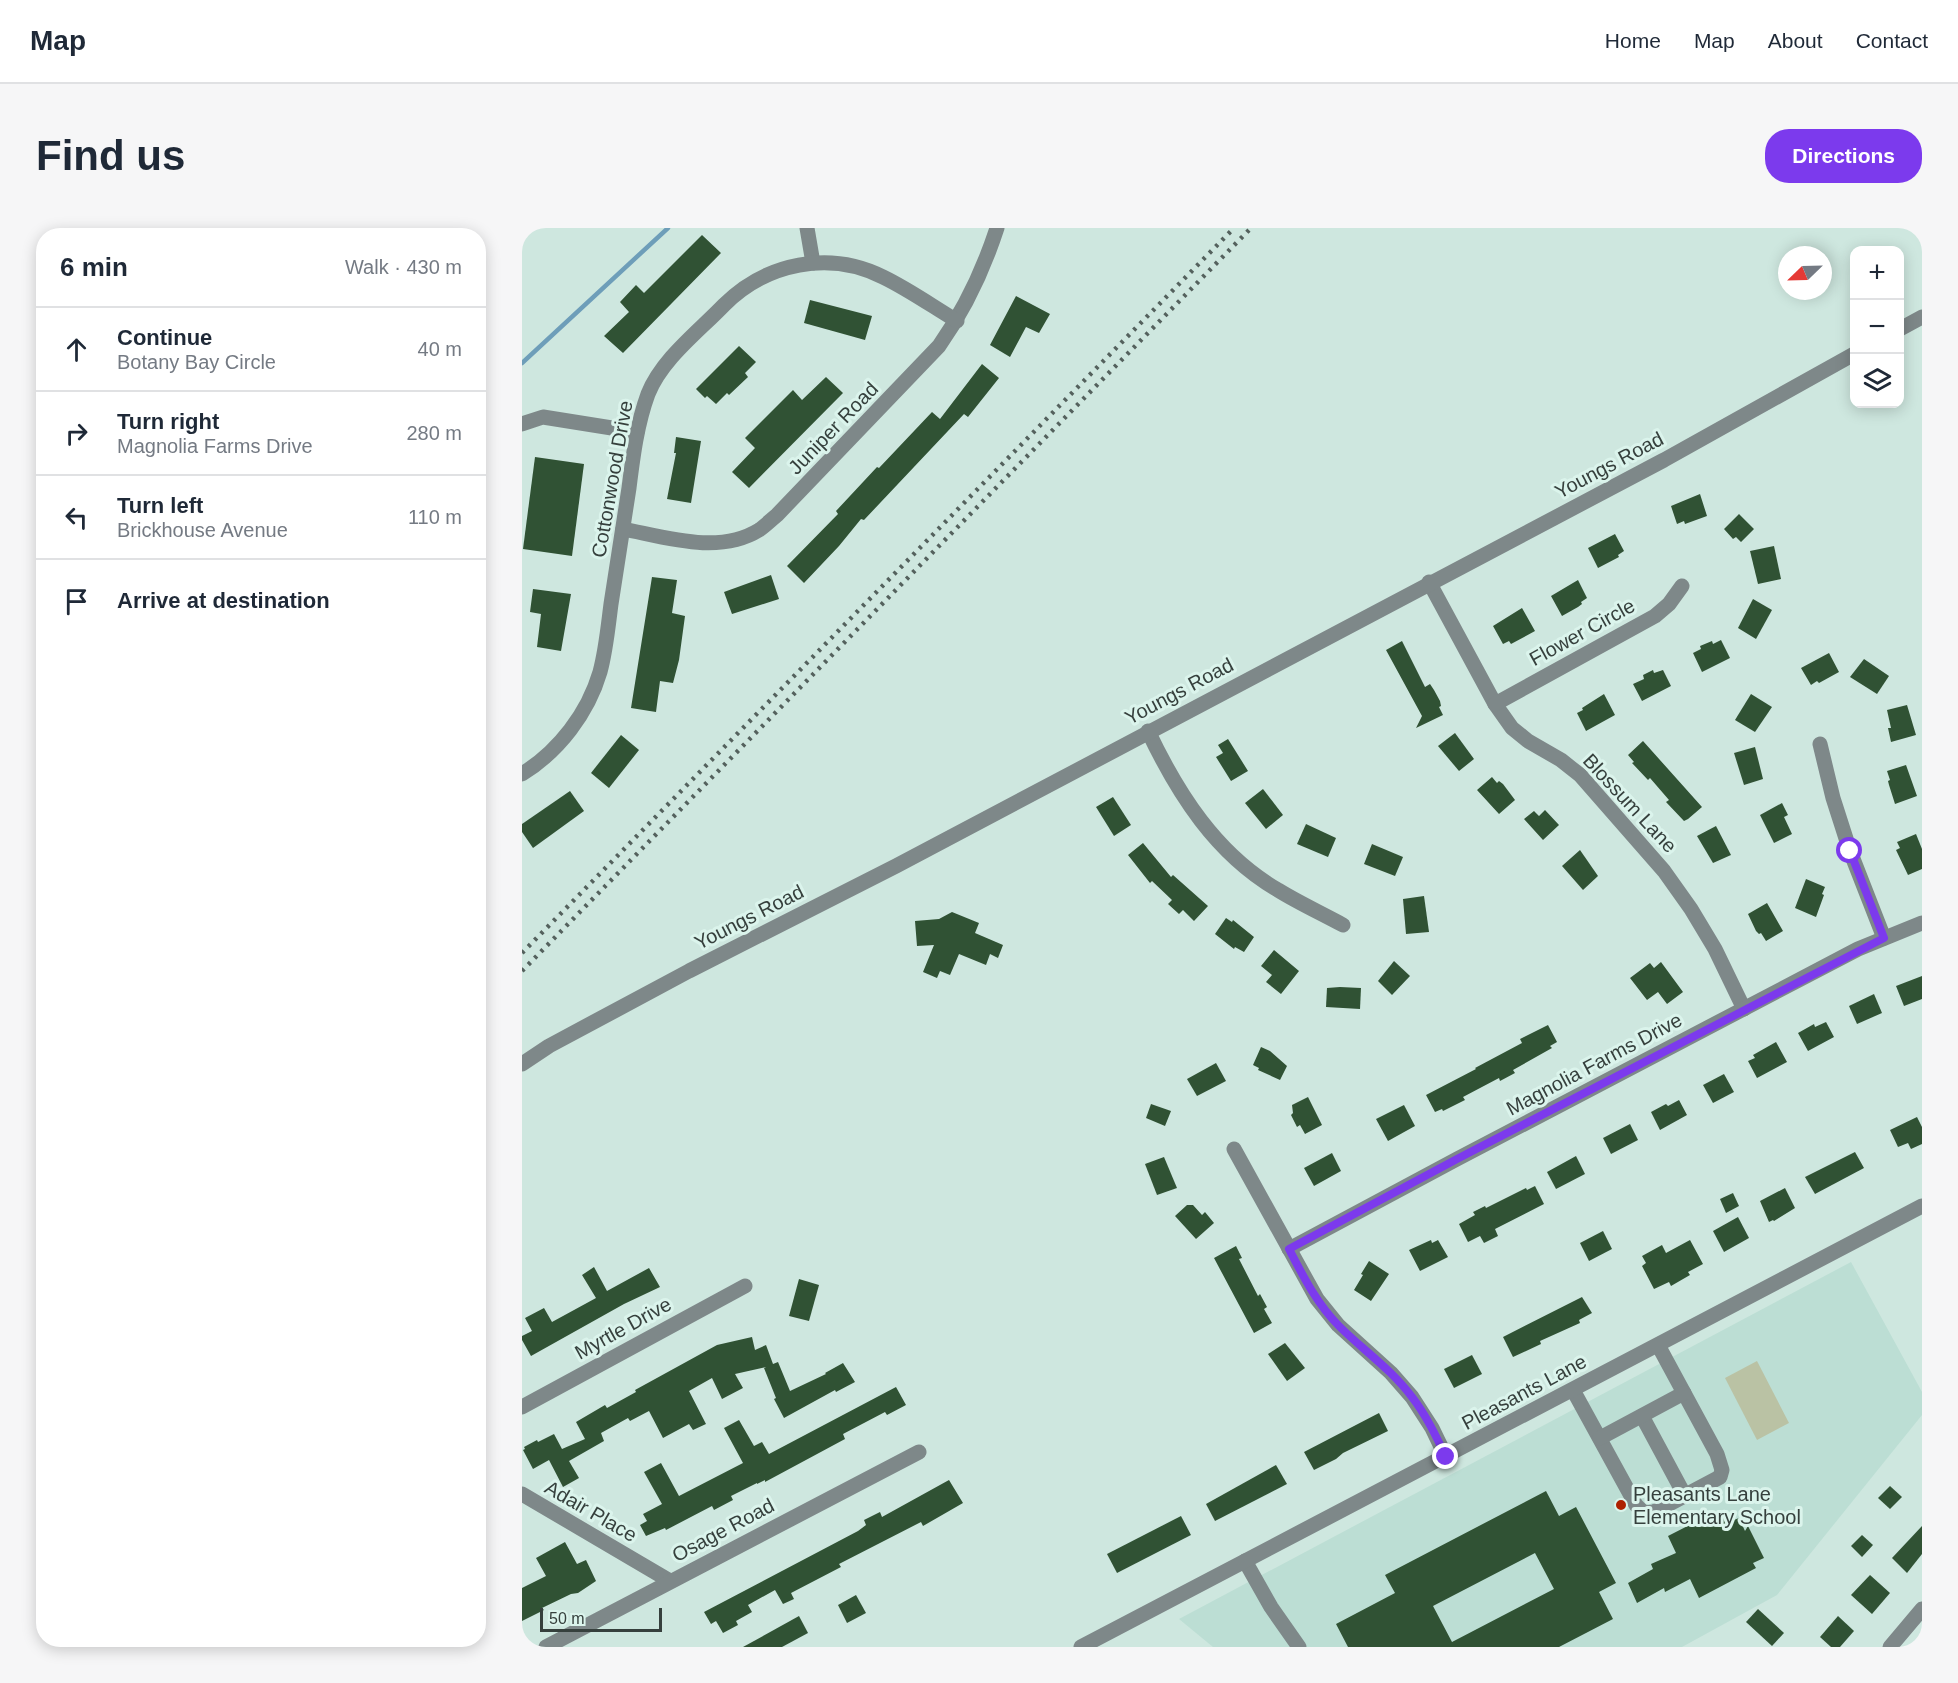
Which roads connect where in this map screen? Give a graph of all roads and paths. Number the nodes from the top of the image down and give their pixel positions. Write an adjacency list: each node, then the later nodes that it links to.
1 (807, 228): 3 (street)
2 (997, 228): 5 (street, Juniper Road)
3 (813, 263): 5 (street, Cottonwood Drive); 9 (street, Cottonwood Drive)
4 (1922, 317): 6 (street)
5 (957, 321): 10 (street, Juniper Road)
6 (1904, 326)
7 (1850, 356): 11 (street, Youngs Road)
8 (522, 424): 9 (street)
9 (637, 432): 10 (street, Cottonwood Drive)
10 (623, 530): 16 (street, Cottonwood Drive)
11 (1429, 582): 13 (street, Blossum Lane); 14 (street, Youngs Road)
12 (1682, 586): 13 (street, Flower Circle)
13 (1495, 704): 20 (street, Blossum Lane)
14 (1148, 731): 18 (street); 21 (street, Youngs Road)
15 (1820, 744): 19 (street)
16 (522, 774)
17 (1922, 923): 19 (street, Magnolia Farms Drive)
18 (1343, 925)
19 (1884, 938): 20 (street, Magnolia Farms Drive)
20 (1744, 1009): 24 (street, Magnolia Farms Drive)
21 (522, 1064)
22 (1234, 1149): 24 (street)
23 (1922, 1206): 26 (street, Pleasants Lane)
24 (1289, 1249): 33 (street)
25 (745, 1286): 29 (street, Myrtle Drive)
26 (1658, 1345): 27 (street, Pleasants Lane); 28 (street)
27 (1573, 1390): 31 (street); 33 (street, Pleasants Lane)
28 (1684, 1393): 30 (street); 35 (street)
29 (522, 1407)
30 (1641, 1416): 31 (street); 35 (street)
31 (1600, 1438): 35 (street)
32 (919, 1452): 37 (street, Osage Road)
33 (1446, 1457): 36 (street, Pleasants Lane)
34 (522, 1494): 37 (street, Adair Place)
35 (1685, 1496)
36 (1245, 1561): 40 (street, Pleasants Lane); 41 (street)
37 (670, 1581): 39 (street, Osage Road)
38 (1922, 1610): 42 (street)
39 (546, 1647)
40 (1081, 1647)
41 (1299, 1647)
42 (1890, 1647)

